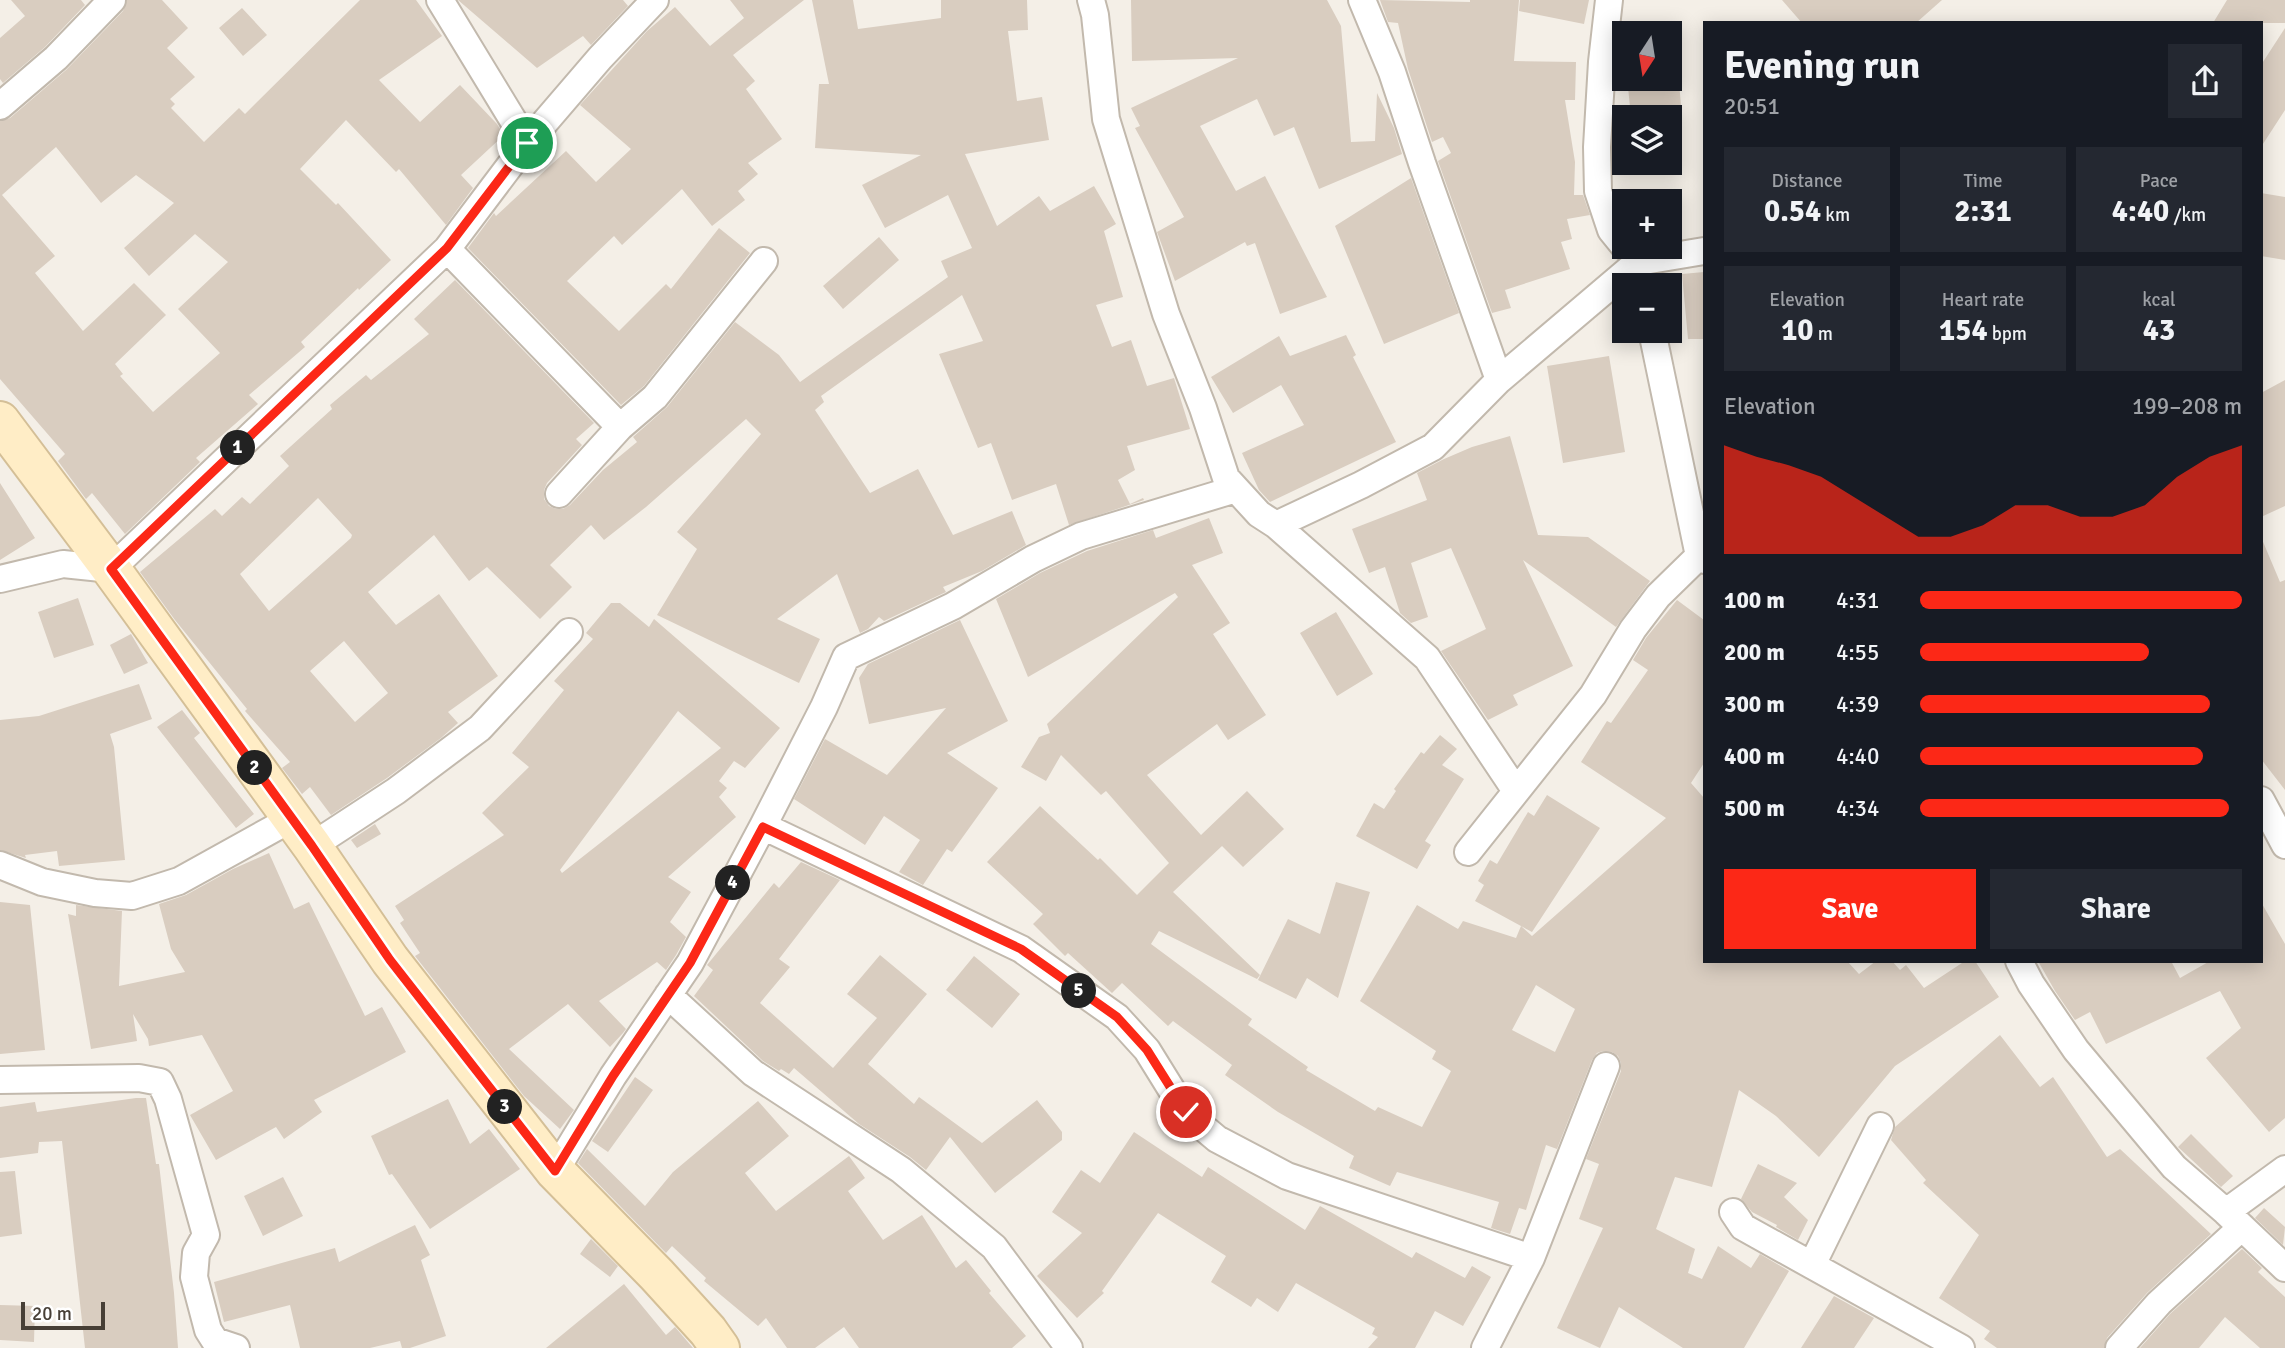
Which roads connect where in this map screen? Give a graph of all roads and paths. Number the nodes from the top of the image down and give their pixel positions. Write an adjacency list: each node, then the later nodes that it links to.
1 (112, 0): 7 (street)
2 (440, 0): 8 (street)
3 (655, 0): 8 (street)
4 (1091, 0): 17 (street)
5 (1362, 0): 14 (street)
6 (1609, 0): 11 (street)
7 (0, 106)
8 (527, 143): 9 (street)
9 (447, 248): 16 (street); 21 (street)
10 (1703, 251): 11 (street)
11 (1632, 260): 14 (street)
12 (764, 261): 16 (street)
13 (1655, 343): 20 (street)
14 (1499, 380): 19 (street)
15 (0, 421): 21 (street)
16 (620, 427): 18 (street)
17 (1236, 489): 19 (street); 26 (street)
18 (559, 494)
19 (1276, 525): 24 (street)
20 (1702, 558): 24 (street)
21 (111, 569): 22 (street); 27 (street)
22 (0, 579)
23 (569, 632): 27 (street)
24 (1516, 790): 29 (street)
25 (2263, 804): 28 (street)
26 (763, 827): 32 (street); 40 (street)
27 (302, 832): 30 (street); 37 (street)
28 (2285, 845)
29 (1468, 852)
30 (0, 865)
31 (2020, 963): 39 (street)
32 (668, 995): 37 (street); 45 (street)
33 (1606, 1066): 40 (street)
34 (0, 1080): 43 (street)
35 (1880, 1126): 41 (street)
36 (2285, 1169): 39 (street)
37 (555, 1171): 44 (street)
38 (1733, 1212): 41 (street)
39 (2234, 1219): 42 (street); 48 (street)
40 (1531, 1258): 46 (street)
41 (1812, 1265): 47 (street)
42 (2285, 1268)
43 (236, 1348)
44 (720, 1348)
45 (1069, 1348)
46 (1485, 1348)
47 (1961, 1348)
48 (2119, 1348)

